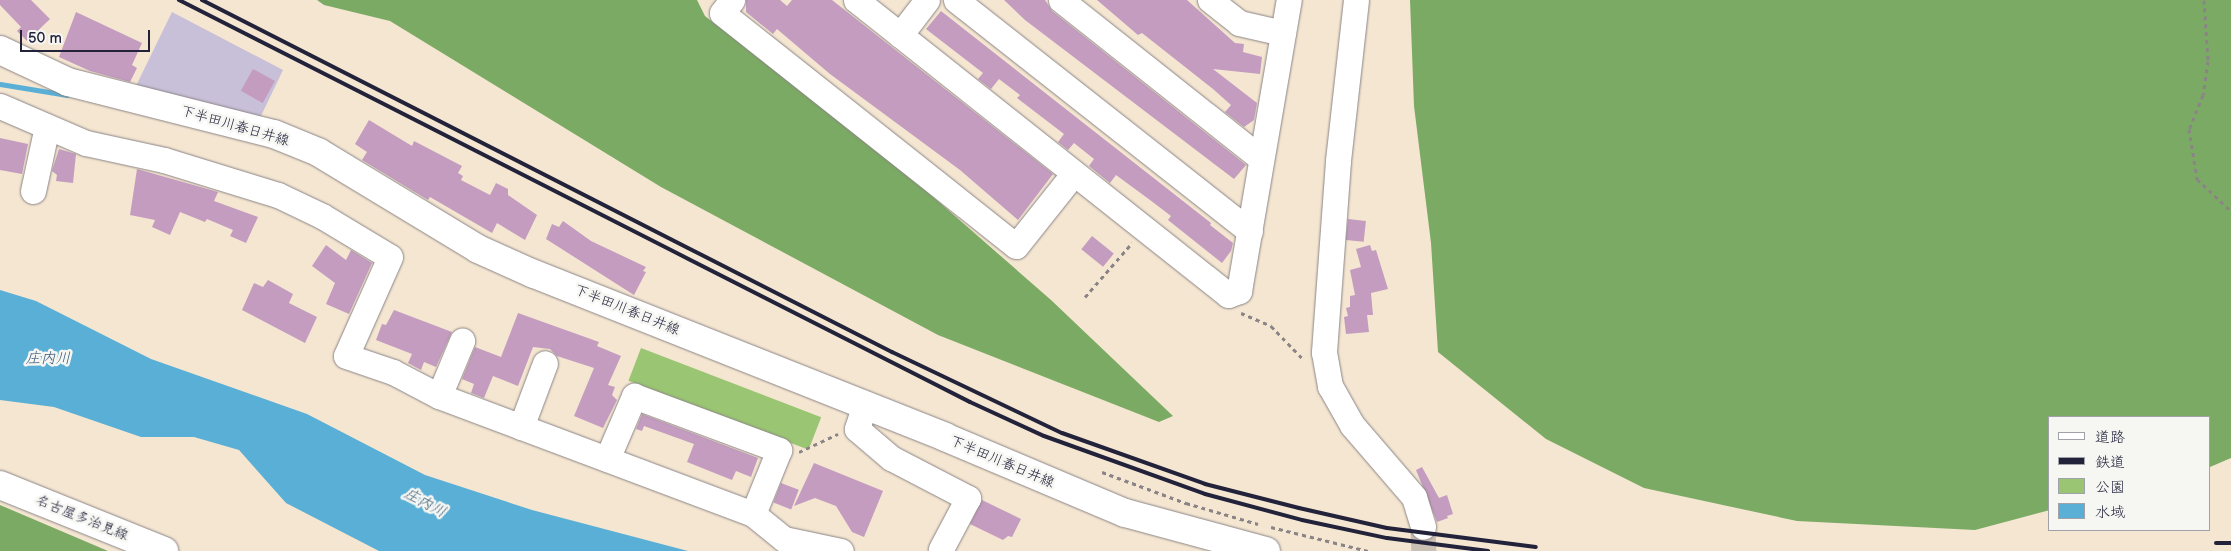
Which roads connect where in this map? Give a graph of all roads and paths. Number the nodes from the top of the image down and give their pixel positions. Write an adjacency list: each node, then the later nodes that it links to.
1 (732, 0): 16 (street)
2 (856, 0): 11 (street)
3 (927, 0): 11 (street)
4 (956, 0): 19 (street)
5 (1061, 0): 15 (street)
6 (1210, 0): 10 (street)
7 (1289, 0): 10 (street)
8 (1356, 0): 30 (street)
9 (2204, 0): 18 (path)
10 (1284, 33): 15 (street)
11 (900, 35): 16 (street)
12 (0, 50): 23 (main road, 下半田川春日井線)
13 (0, 106): 14 (street)
14 (46, 126): 17 (street); 22 (street)
15 (1260, 158): 19 (street)
16 (1074, 173): 19 (street)
17 (33, 191)
18 (2231, 211)
19 (1250, 231)
20 (462, 341): 22 (street)
21 (545, 363): 24 (street)
22 (439, 396): 24 (street)
23 (861, 418): 25 (path); 31 (street); 34 (main road, 下半田川春日井線)
24 (521, 427): 26 (street)
25 (779, 450): 26 (street); 29 (street)
26 (607, 459): 29 (street)
27 (1102, 472): 35 (path)
28 (0, 485): 32 (main road, 名古屋多治見線)
29 (753, 514): 33 (street)
30 (1423, 527)
31 (941, 550)
32 (164, 551)
33 (841, 551)
34 (1266, 551)
35 (1368, 551)

